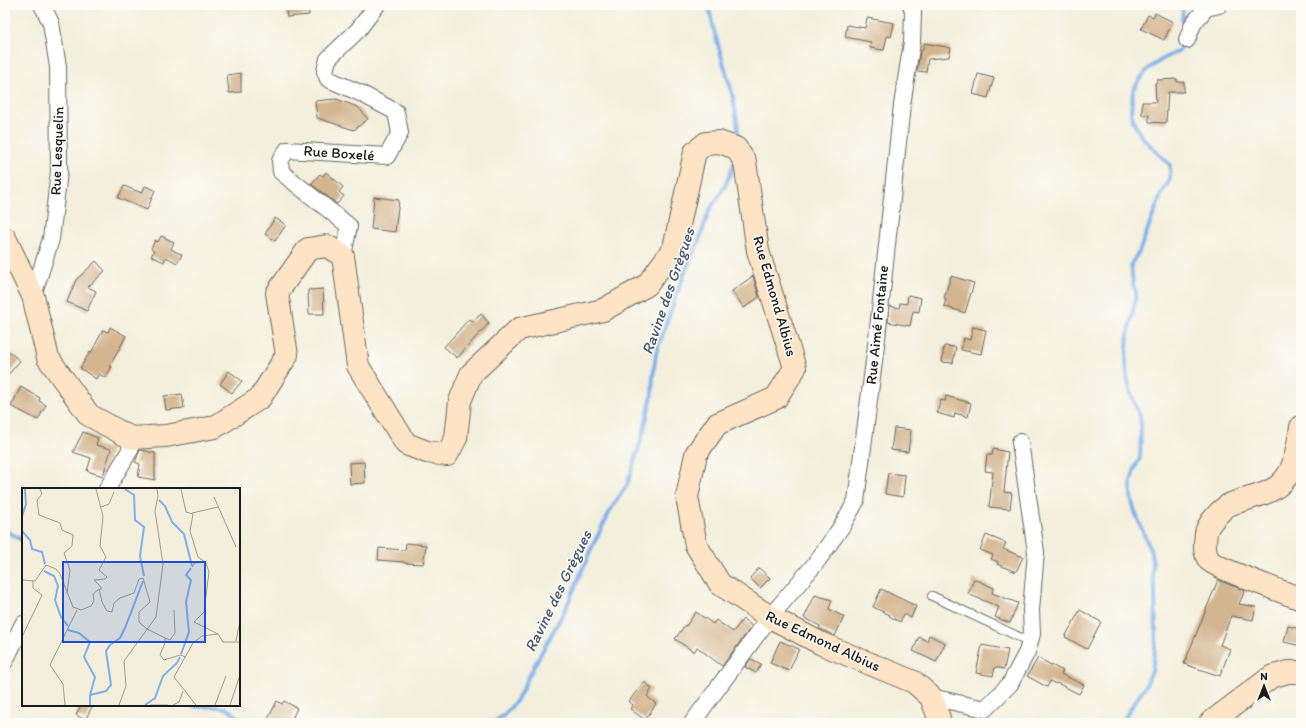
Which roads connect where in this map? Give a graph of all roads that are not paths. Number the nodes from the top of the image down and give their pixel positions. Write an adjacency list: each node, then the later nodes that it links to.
1 (42, 5): 8 (street, Rue Lesquelin)
2 (377, 5): 7 (street, Rue Boxelé)
3 (912, 5): 15 (street, Rue Aimé Fontaine)
4 (1219, 5): 5 (street)
5 (1187, 40)
6 (5, 238): 8 (main road)
7 (343, 256): 10 (main road); 15 (main road, Rue Edmond Albius)
8 (33, 296): 10 (main road)
9 (1301, 427): 14 (main road)
10 (131, 438): 12 (street)
11 (1020, 442): 17 (street)
12 (108, 488)
13 (932, 596): 17 (lane)
14 (1301, 599)
15 (770, 617): 20 (main road, Rue Edmond Albius); 21 (street, Rue Aimé Fontaine)
16 (22, 626): 18 (street)
17 (1030, 642): 20 (street)
18 (5, 661)
19 (1301, 672): 23 (main road)
20 (931, 697): 22 (main road, Rue Edmond Albius)
21 (692, 723)
22 (939, 723)
23 (1210, 723)

